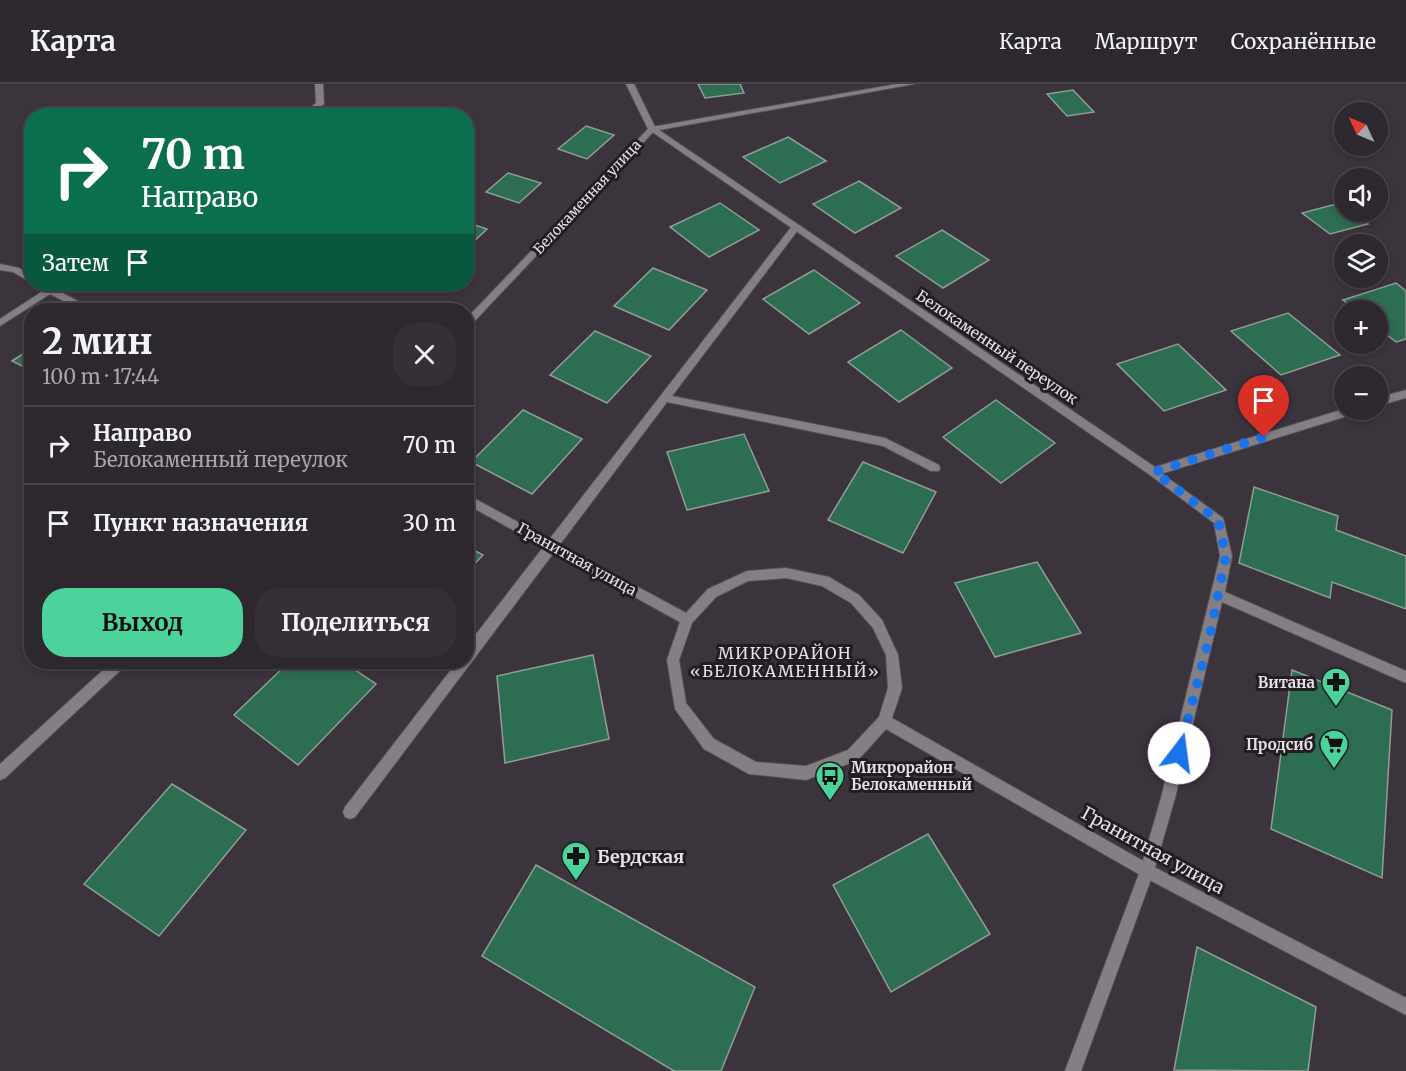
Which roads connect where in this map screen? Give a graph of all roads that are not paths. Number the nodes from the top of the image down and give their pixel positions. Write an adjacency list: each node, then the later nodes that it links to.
1 (319, 84): 4 (street)
2 (630, 84): 5 (street)
3 (910, 84): 5 (street, Белокаменная улица)
4 (314, 108)
5 (652, 129): 6 (street, Белокаменный переулок); 13 (street, Белокаменная улица)
6 (795, 228): 16 (street); 20 (street, Белокаменный переулок)
7 (0, 267): 8 (street)
8 (24, 275)
9 (48, 291): 10 (street); 11 (street)
10 (30, 303)
11 (74, 303)
12 (24, 307): 14 (street)
13 (474, 318)
14 (0, 323)
15 (1406, 394): 17 (street)
16 (665, 398): 19 (street); 22 (street)
17 (1388, 399)
18 (1334, 416): 20 (street)
19 (935, 468)
20 (1154, 472): 23 (street, Белокаменный переулок)
21 (474, 502): 22 (street, Гранитная улица)
22 (552, 545): 24 (street, Гранитная улица); 25 (street)
23 (1218, 595): 28 (street); 32 (street, Белокаменный переулок)
24 (687, 620): 29 (street); 29 (street)
25 (474, 648)
26 (112, 669): 30 (street)
27 (458, 669): 31 (street)
28 (1406, 677)
29 (884, 721): 32 (street, Гранитная улица)
30 (0, 773)
31 (350, 812)
32 (1147, 871): 33 (street, Гранитная улица); 34 (street, Белокаменный переулок)
33 (1406, 1007)
34 (1073, 1071)

